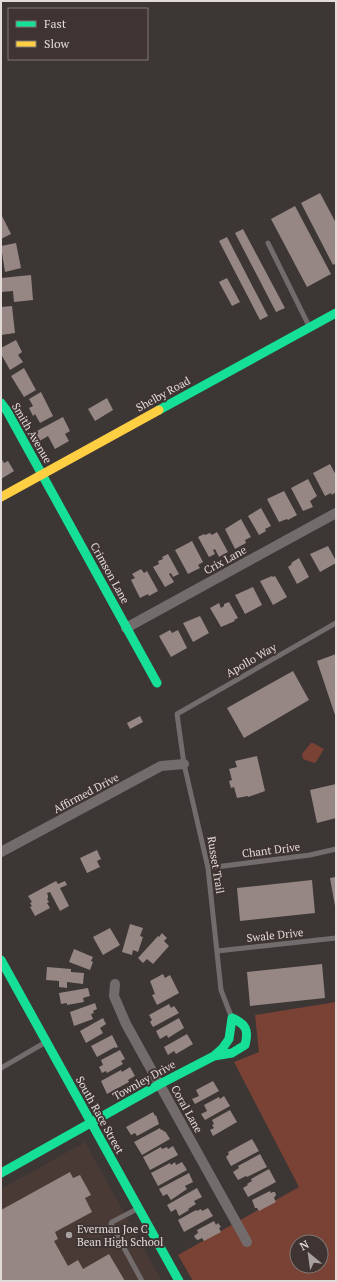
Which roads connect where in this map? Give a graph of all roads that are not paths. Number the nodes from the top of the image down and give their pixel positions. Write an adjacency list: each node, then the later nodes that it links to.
1 (268, 243): 3 (lane)
2 (336, 313): 3 (street, Shelby Road)
3 (309, 327): 5 (street, Shelby Road)
4 (1, 403): 5 (street, Smith Avenue)
5 (42, 474): 6 (street, Shelby Road); 9 (street, Crimson Lane)
6 (1, 498)
7 (336, 513): 9 (street, Crix Lane)
8 (336, 623): 11 (lane, Apollo Way)
9 (126, 628): 10 (street, Crimson Lane)
10 (157, 683)
11 (177, 714): 12 (lane, Russet Trail)
12 (184, 764): 14 (street, Affirmed Drive); 15 (lane, Russet Trail)
13 (336, 849): 15 (lane, Chant Drive)
14 (1, 852)
15 (208, 868): 17 (lane, Russet Trail)
16 (336, 938): 17 (lane, Swale Drive)
17 (217, 951): 20 (lane, Russet Trail)
18 (1, 960): 21 (street, South Race Street)
19 (115, 984): 24 (street, Coral Lane)
20 (232, 1018): 22 (street, Townley Drive); 22 (street, Townley Drive)
21 (47, 1042): 23 (lane); 25 (street, South Race Street)
22 (214, 1056): 24 (street, Townley Drive)
23 (1, 1068)
24 (160, 1084): 25 (street, Townley Drive); 28 (street, Coral Lane)
25 (91, 1123): 26 (street, Townley Drive); 27 (street, South Race Street)
26 (1, 1173)
27 (138, 1209): 29 (street, South Race Street); 30 (lane)
28 (247, 1242)
29 (175, 1278)
30 (142, 1281)

